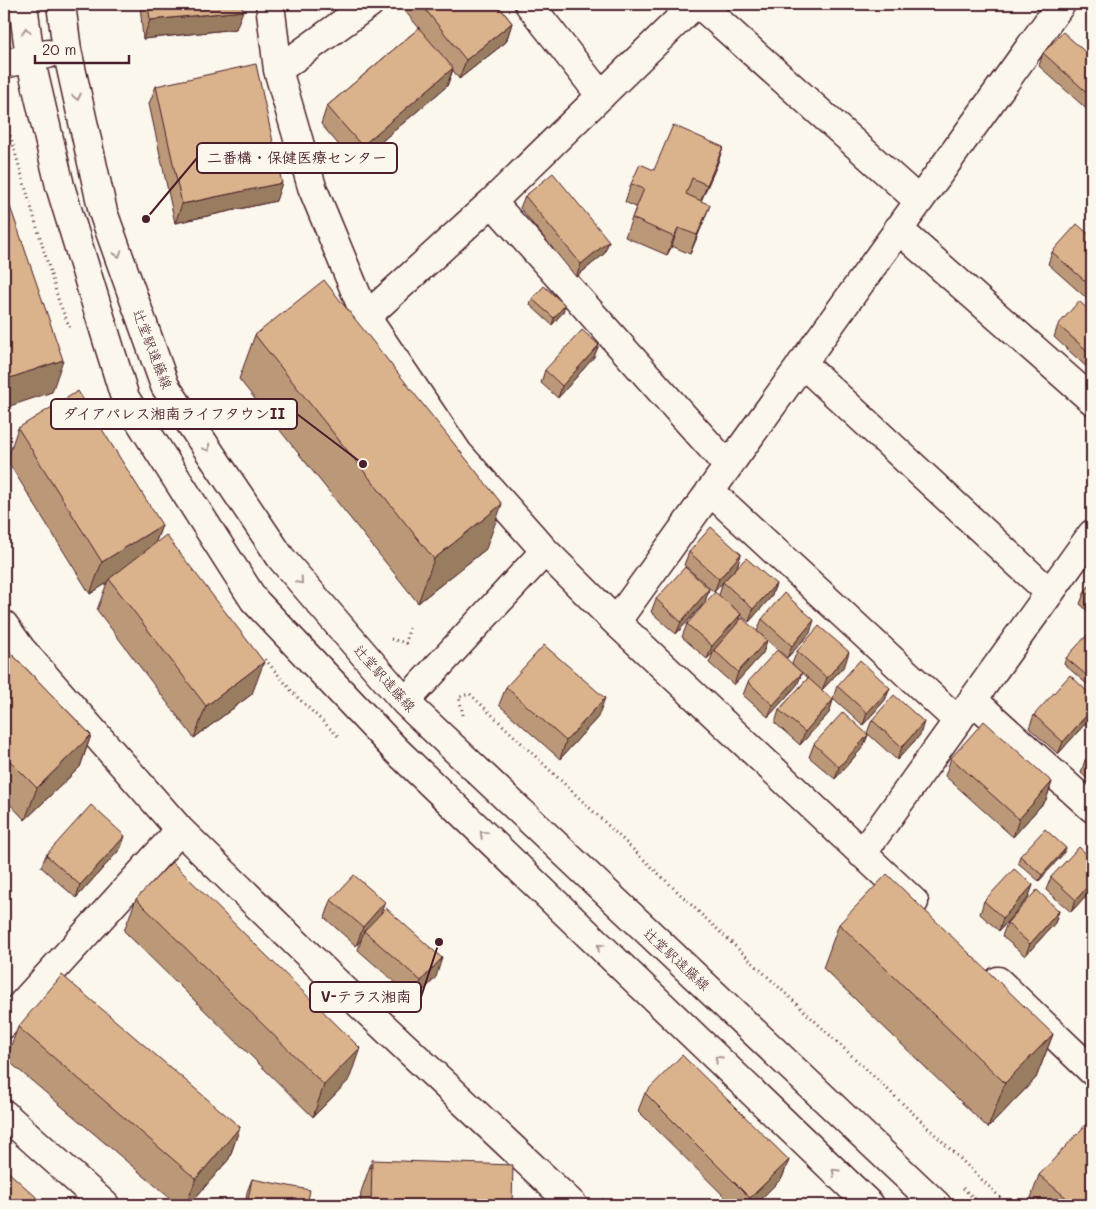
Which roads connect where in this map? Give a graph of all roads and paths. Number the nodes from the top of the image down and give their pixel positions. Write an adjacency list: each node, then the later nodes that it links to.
1 (22, 4): 9 (street, one-way to 1)
2 (61, 4): 8 (street, 辻堂駅遠藤線)
3 (270, 4): 10 (street)
4 (370, 4): 10 (street)
5 (529, 4): 11 (street)
6 (697, 4): 11 (street); 12 (street)
7 (1051, 8): 12 (street)
8 (67, 50): 9 (street); 27 (street, 辻堂駅遠藤線, one-way to 27)
9 (17, 61): 40 (street, one-way to 9)
10 (278, 70): 15 (street)
11 (601, 96): 13 (street)
12 (919, 201): 14 (street)
13 (492, 202): 15 (street); 18 (street)
14 (898, 229): 16 (street); 17 (street)
15 (366, 317): 21 (street)
16 (802, 363): 18 (street); 22 (street)
17 (1092, 400)
18 (728, 466): 19 (street)
19 (710, 492): 23 (street); 28 (street)
20 (1092, 534): 22 (street)
21 (545, 551): 23 (street); 27 (street)
22 (1050, 593): 28 (street)
23 (616, 622): 32 (street)
24 (4, 625): 31 (street)
25 (409, 628): 26 (path)
26 (385, 638)
27 (405, 702): 41 (street, 辻堂駅遠藤線)
28 (965, 711): 30 (street); 32 (street)
29 (463, 714): 42 (path)
30 (1092, 808)
31 (180, 830): 35 (street); 39 (street)
32 (862, 854): 33 (street)
33 (934, 922)
34 (977, 962): 36 (street)
35 (4, 1024)
36 (1092, 1071)
37 (4, 1114): 38 (street)
38 (105, 1205)
39 (573, 1205)
40 (870, 1205)
41 (937, 1205)
42 (1008, 1205)

